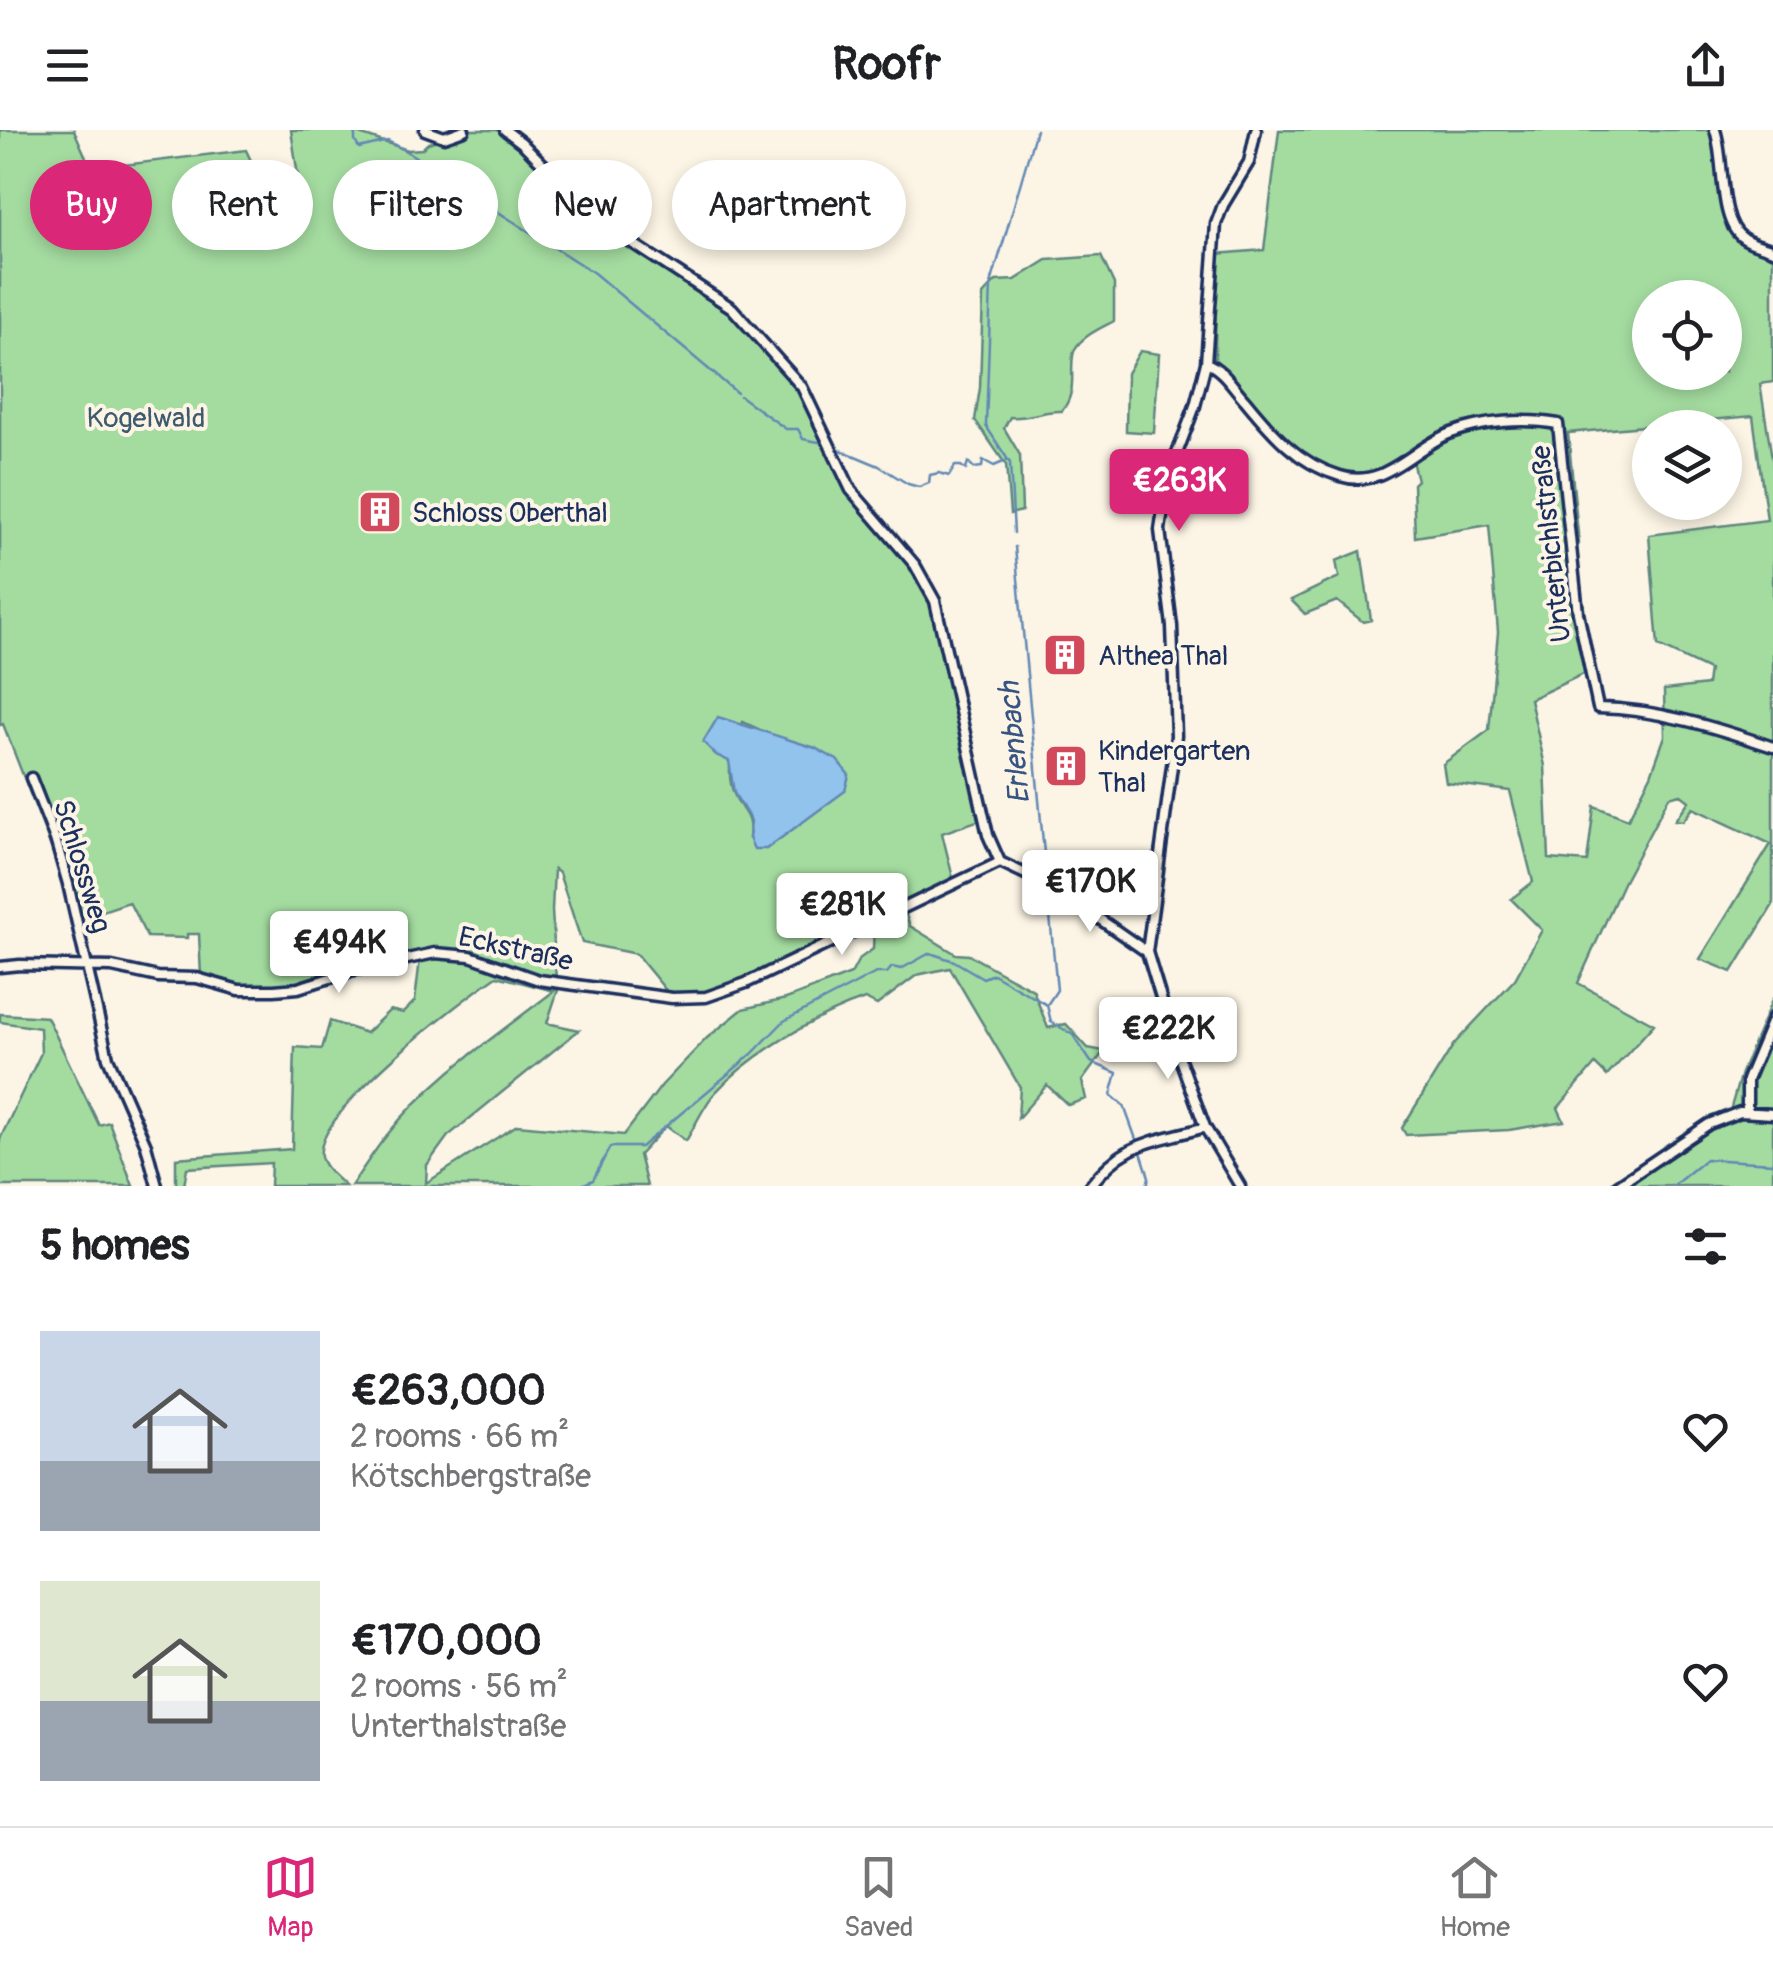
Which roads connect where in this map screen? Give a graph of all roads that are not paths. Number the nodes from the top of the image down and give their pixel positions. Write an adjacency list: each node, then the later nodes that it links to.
1 (426, 130): 2 (street)
2 (464, 130)
3 (505, 130): 10 (street)
4 (1256, 130): 7 (street)
5 (1716, 130): 6 (street)
6 (1773, 250)
7 (1206, 363): 8 (street, Unterbichlstraße); 11 (street)
8 (1773, 747)
9 (31, 778): 13 (street, Schlossweg)
10 (1000, 862): 11 (street); 13 (street, Eckstraße)
11 (1147, 952): 17 (street)
12 (0, 967): 13 (street, Eckstraße)
13 (88, 967): 18 (street, Schlossweg)
14 (1773, 1018): 15 (street)
15 (1746, 1111): 16 (street); 21 (street)
16 (1773, 1114)
17 (1205, 1127): 19 (street); 20 (street)
18 (157, 1186)
19 (1090, 1186)
20 (1240, 1186)
21 (1616, 1186)

